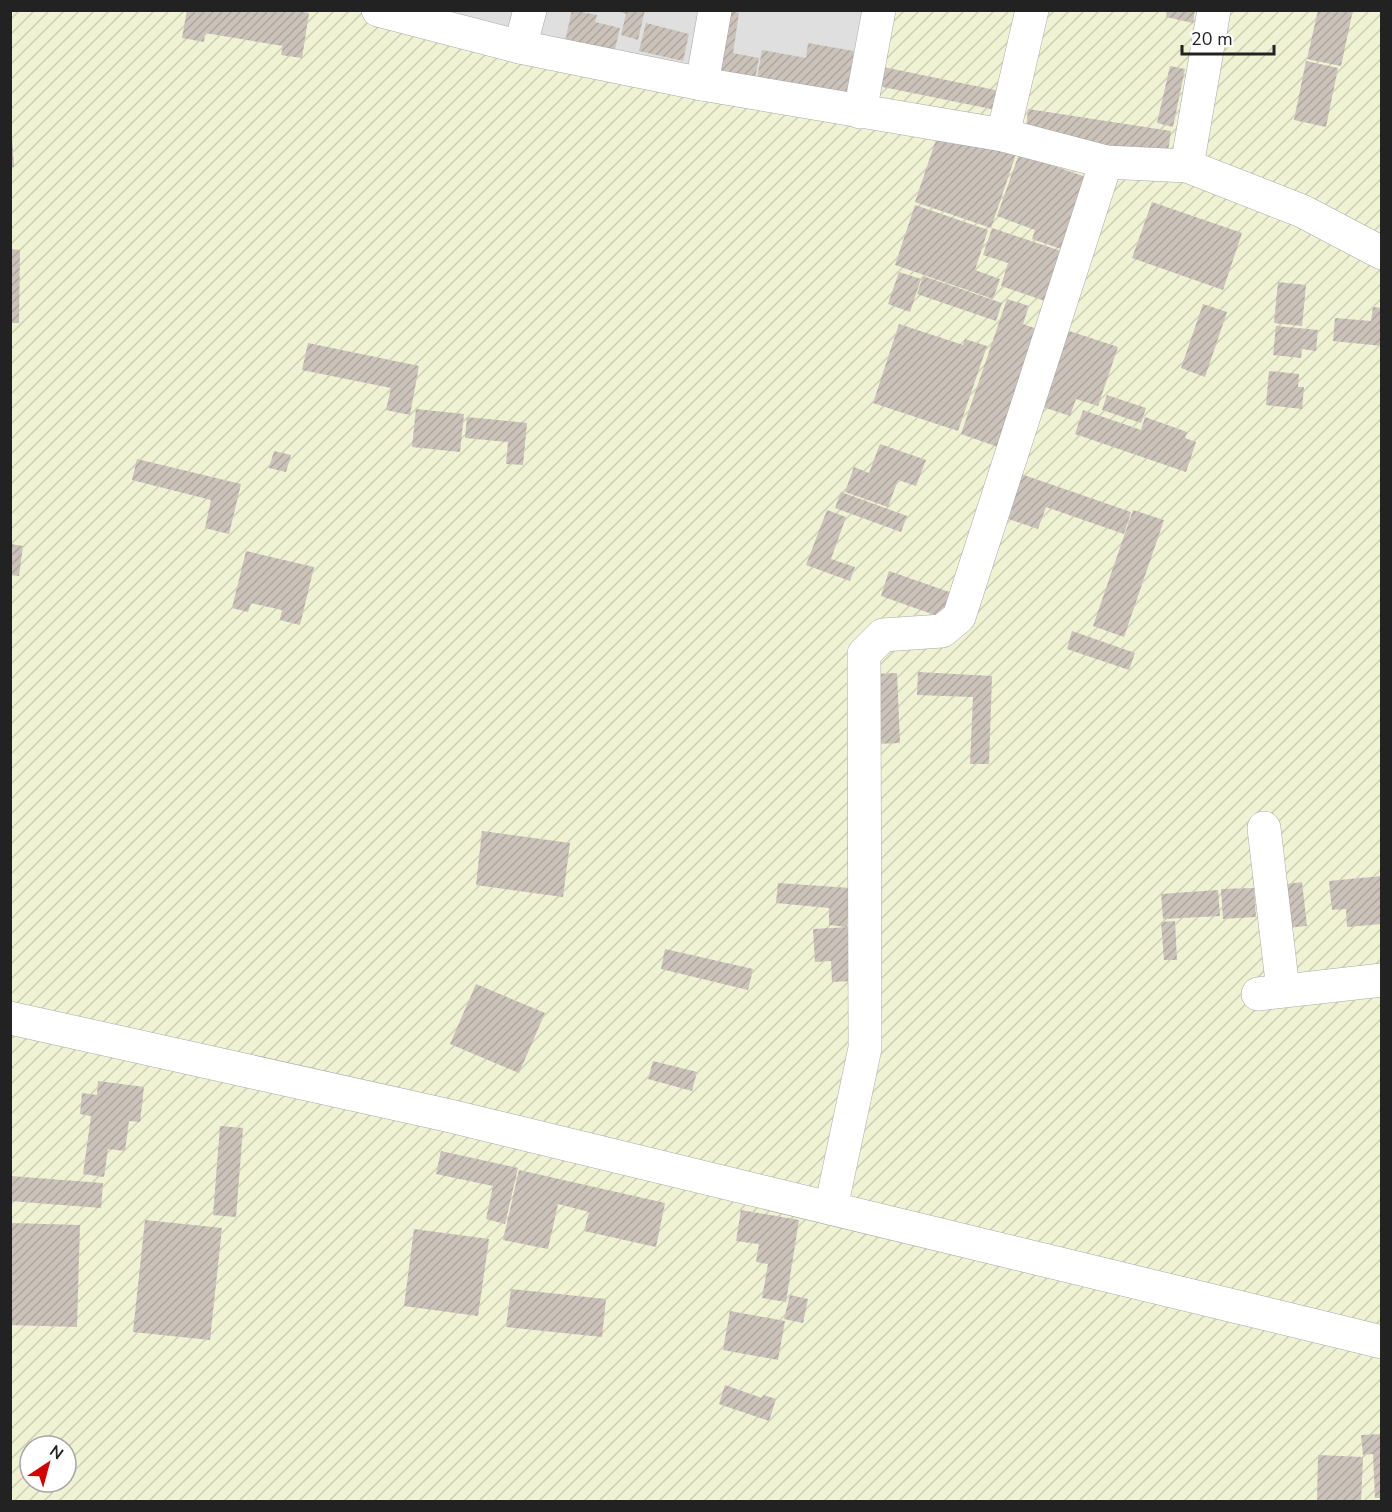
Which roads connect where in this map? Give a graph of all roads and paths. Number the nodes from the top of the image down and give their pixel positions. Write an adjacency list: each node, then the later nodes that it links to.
1 (378, 10): 7 (street)
2 (530, 10): 8 (street)
3 (715, 10): 9 (street)
4 (879, 10): 10 (street)
5 (1032, 10): 11 (street)
6 (1214, 10): 13 (street)
7 (439, 17): 8 (street)
8 (520, 47): 9 (street)
9 (702, 84): 10 (street)
10 (860, 112): 11 (street)
11 (1003, 135): 12 (street)
12 (1106, 162): 13 (street); 18 (street)
13 (1187, 166): 14 (street)
14 (1382, 253)
15 (1264, 828): 16 (street)
16 (1382, 980)
17 (10, 1018): 18 (street)
18 (831, 1208): 19 (street)
19 (1382, 1342)

